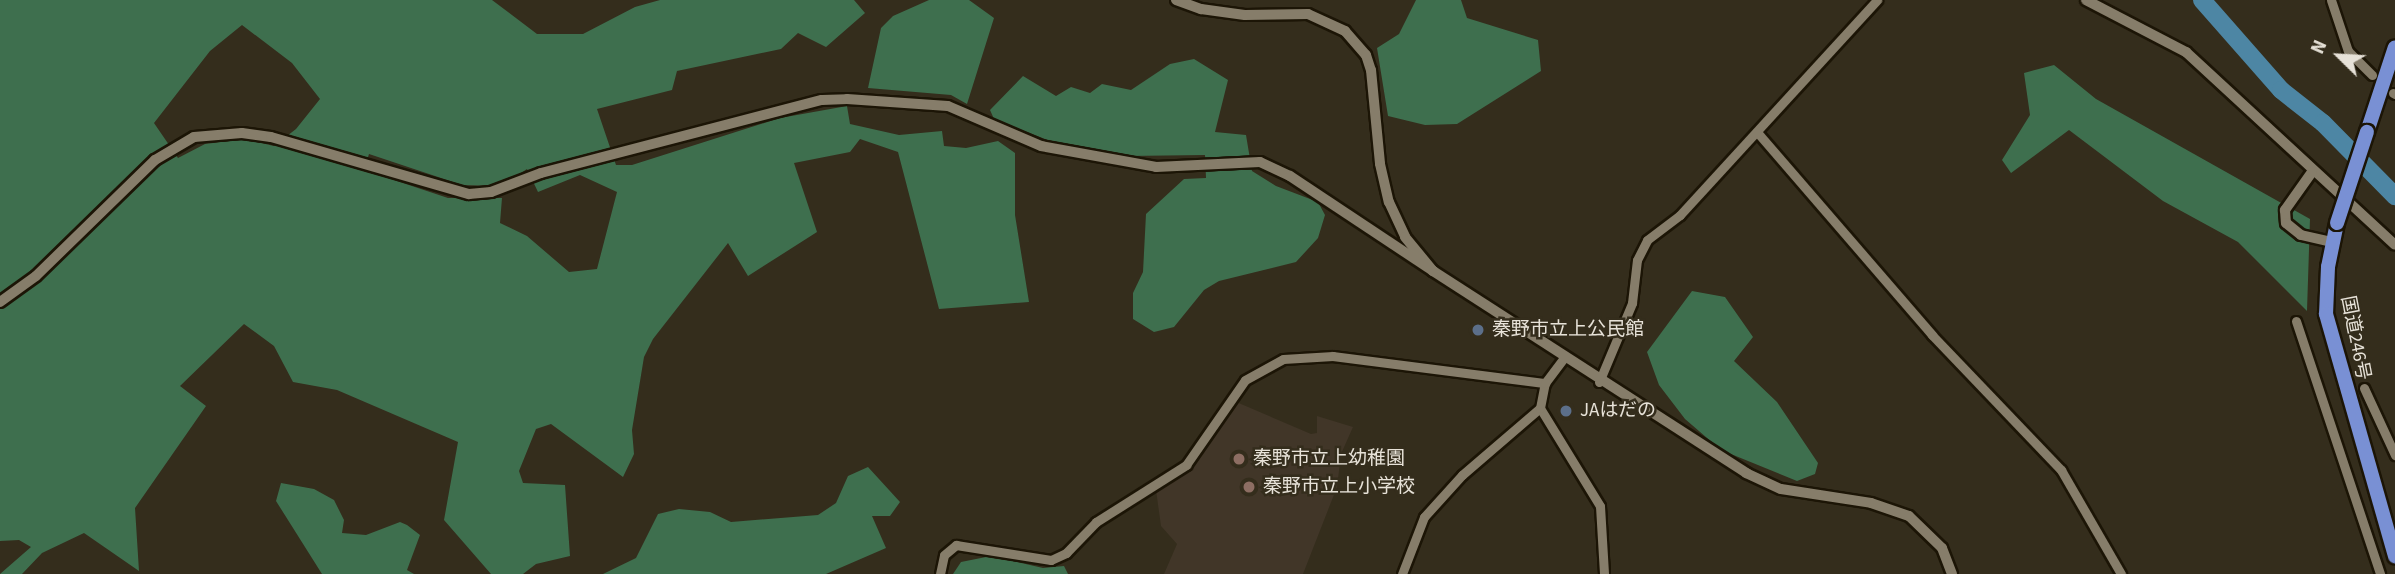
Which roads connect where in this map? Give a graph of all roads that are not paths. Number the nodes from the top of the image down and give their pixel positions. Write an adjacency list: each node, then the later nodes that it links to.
1 (1176, 0): 11 (street)
2 (1877, 0): 7 (street)
3 (2086, 0): 8 (street)
4 (2331, 0): 6 (street)
5 (2395, 47): 9 (highway, 国道246号, bridge)
6 (2372, 75)
7 (1757, 132): 15 (street); 25 (street)
8 (2312, 172): 9 (street); 10 (street)
9 (2331, 242): 20 (highway, 国道246号)
10 (2395, 245)
11 (1433, 271): 12 (street); 14 (street)
12 (0, 302)
13 (2296, 321): 26 (street)
14 (1563, 359): 15 (street); 16 (street)
15 (1599, 382): 24 (street)
16 (1545, 383): 18 (street); 21 (street)
17 (2364, 388): 19 (street)
18 (1540, 408): 22 (street); 23 (street)
19 (2395, 455)
20 (2395, 556)
21 (940, 574)
22 (1402, 574)
23 (1604, 574)
24 (1952, 574)
25 (2121, 574)
26 (2380, 574)

